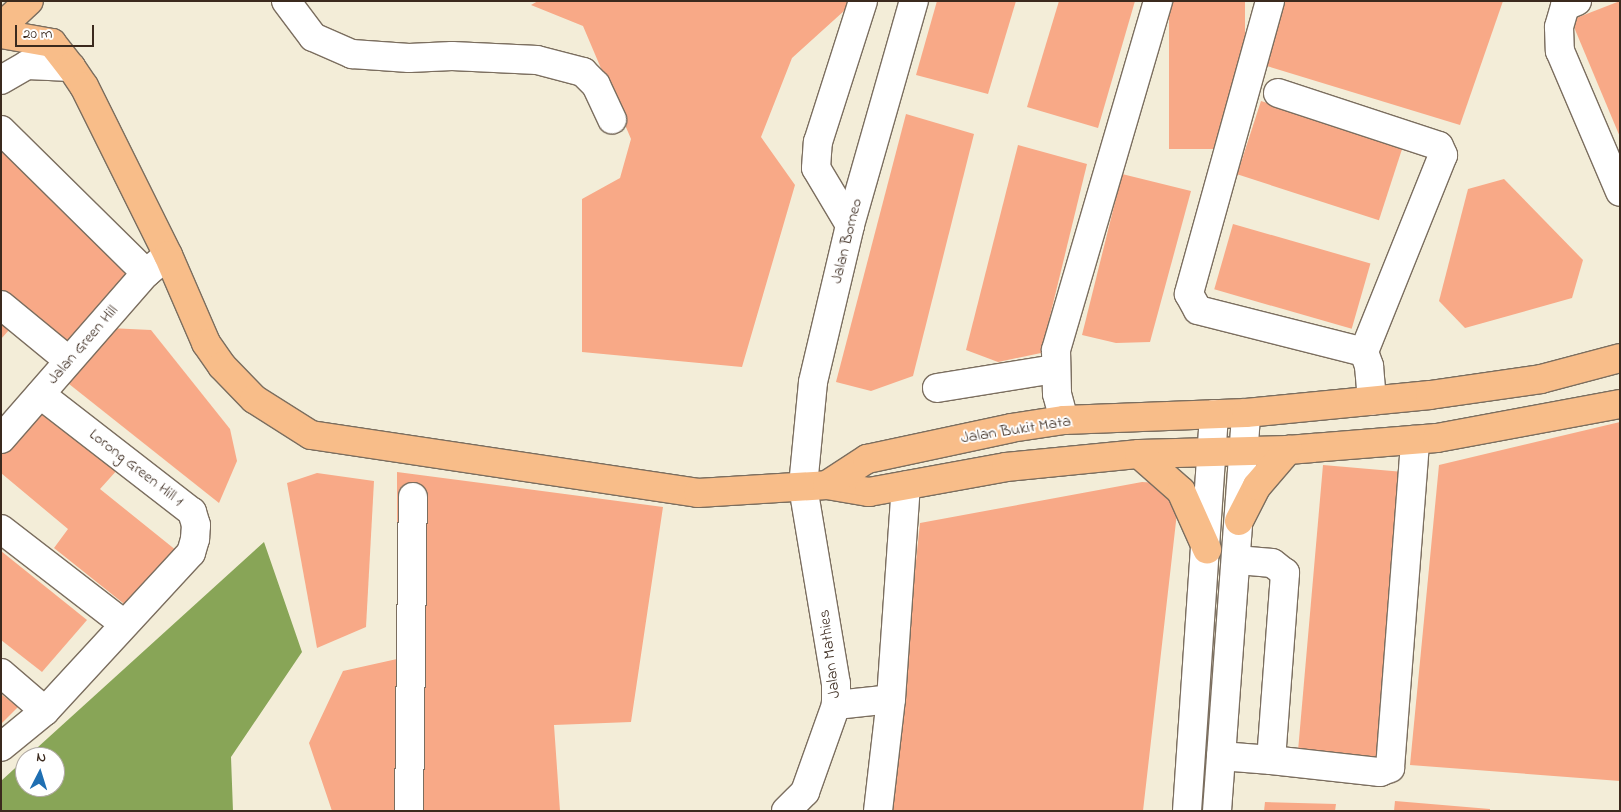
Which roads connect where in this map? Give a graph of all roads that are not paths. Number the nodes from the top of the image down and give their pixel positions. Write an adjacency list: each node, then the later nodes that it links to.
1 (286, 1): 11 (street)
2 (863, 1): 14 (street)
3 (914, 1): 14 (street, Jalan Borneo)
4 (1158, 1): 21 (street)
5 (1270, 1): 18 (street)
6 (1577, 1): 13 (street)
7 (1, 34): 8 (main road)
8 (70, 67): 9 (street); 15 (main road)
9 (1, 80)
10 (1278, 93): 18 (street)
11 (612, 119)
12 (1, 130): 16 (street)
13 (1620, 192)
14 (850, 225): 35 (street, Jalan Borneo)
15 (168, 255): 16 (street, Jalan Green Hill); 35 (main road)
16 (146, 273): 20 (street, Jalan Green Hill)
17 (1, 305): 20 (street)
18 (1364, 352): 24 (street)
19 (1620, 358): 24 (main road, Jalan Bukit Mata)
20 (68, 360): 23 (street, Jalan Green Hill)
21 (1054, 369): 22 (street); 28 (street)
22 (937, 388)
23 (40, 394): 29 (street, Jalan Green Hill); 42 (street, Lorong Green Hill 1)
24 (1372, 401): 26 (main road, Jalan Bukit Mata)
25 (1620, 404): 30 (main road)
26 (1246, 413): 27 (main road, Jalan Bukit Mata); 32 (street)
27 (1214, 414): 28 (main road, Jalan Bukit Mata); 33 (street)
28 (1064, 420): 35 (main road, Jalan Bukit Mata)
29 (1, 439)
30 (1415, 440): 31 (main road); 49 (street)
31 (1288, 450): 32 (main road); 38 (main road)
32 (1244, 451): 33 (main road); 38 (street)
33 (1213, 452): 34 (main road); 40 (street)
34 (1139, 454): 36 (main road); 40 (main road)
35 (815, 485): 36 (main road); 45 (street, Jalan Mathies)
36 (906, 486): 44 (street)
37 (413, 497): 51 (street)
38 (1239, 521): 41 (street)
39 (1, 529): 42 (street)
40 (1207, 549): 53 (street)
41 (1236, 560): 48 (street); 49 (street)
42 (124, 624): 46 (street, Lorong Green Hill 1)
43 (1, 673): 46 (street)
44 (890, 699): 45 (street); 52 (street)
45 (836, 704): 50 (street, Jalan Mathies)
46 (45, 711): 47 (street, Lorong Green Hill 1)
47 (1, 747)
48 (1221, 756): 49 (street); 54 (street)
49 (1270, 760)
50 (800, 805)
51 (409, 811)
52 (878, 811)
53 (1187, 811)
54 (1217, 811)

